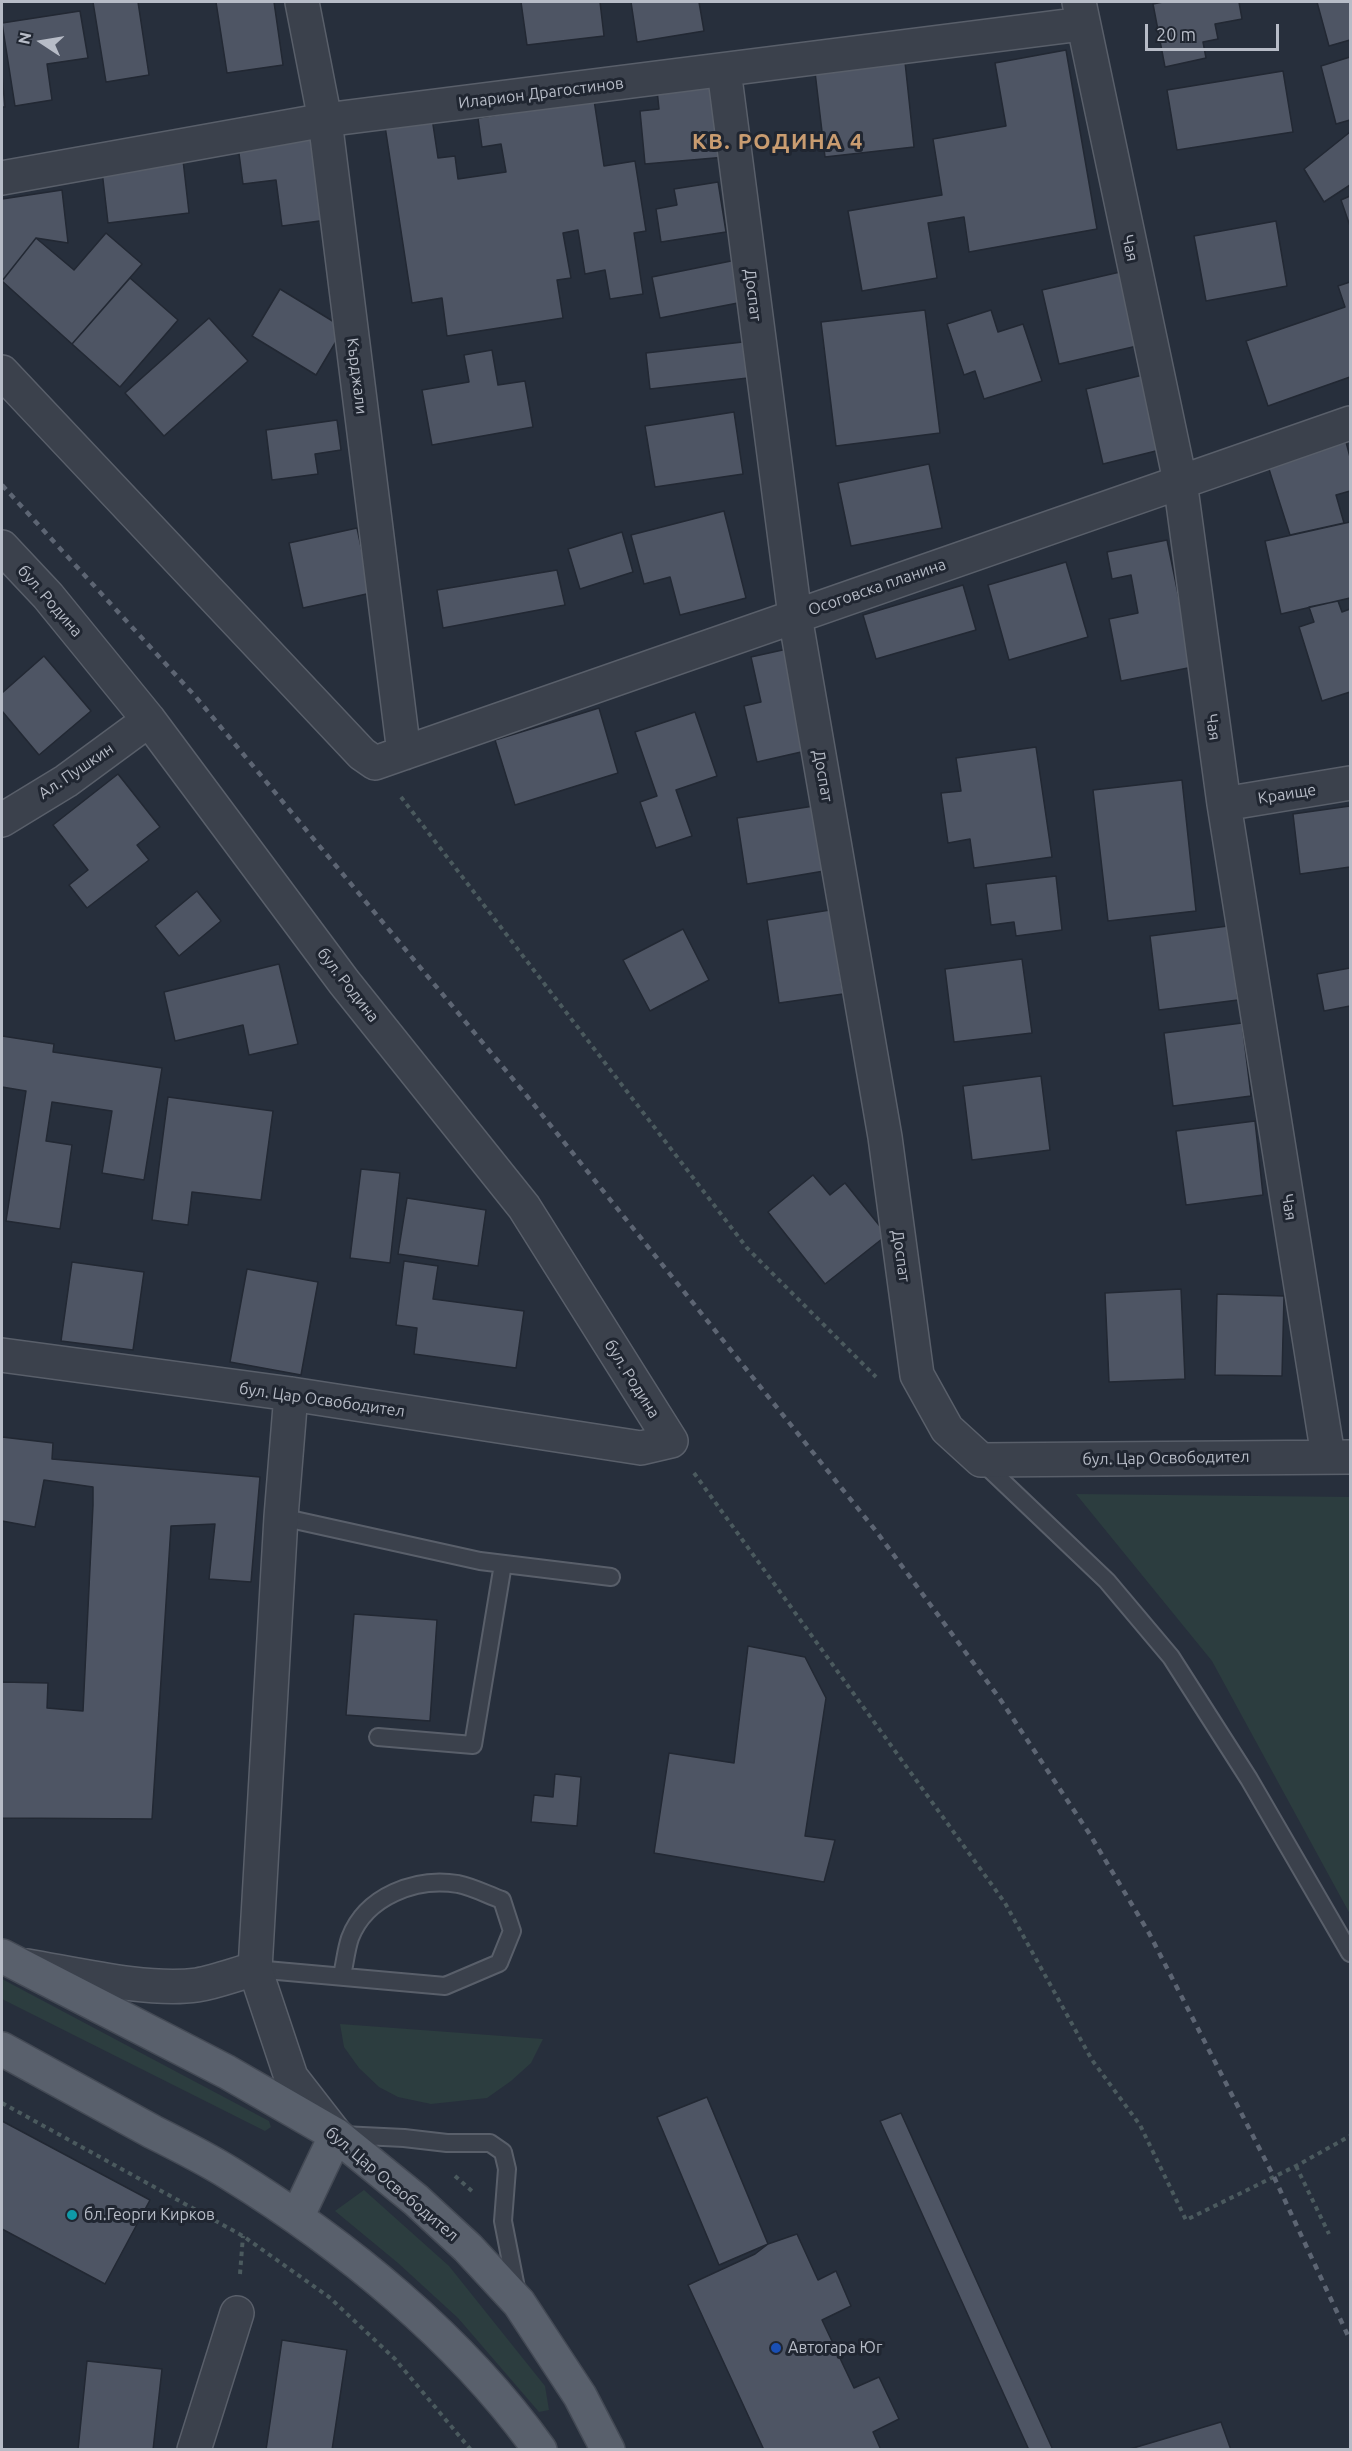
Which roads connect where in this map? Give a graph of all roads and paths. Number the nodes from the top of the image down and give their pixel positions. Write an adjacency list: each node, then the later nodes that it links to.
1 (302, 2): 4 (street, Кърджали)
2 (1080, 13): 3 (street, Иларион Драгостинов); 8 (street, Чая)
3 (724, 70): 4 (street, Иларион Драгостинов); 10 (street, Доспат)
4 (326, 120): 5 (street, Иларион Драгостинов); 12 (street, Кърджали)
5 (2, 178)
6 (2, 372): 12 (street)
7 (1350, 423): 8 (street, Осоговска планина)
8 (1180, 481): 10 (street, Осоговска планина); 14 (street, Чая)
9 (2, 547): 11 (street, бул. Родина)
10 (795, 616): 12 (street, Осоговска планина); 21 (street, Доспат)
11 (149, 720): 15 (street, Ал. Пушкин); 19 (street, бул. Родина)
12 (389, 758): 17 (path)
13 (1350, 783): 14 (street, Краище)
14 (1224, 804): 20 (street, Чая)
15 (2, 820)
16 (2, 1355): 18 (street, бул. Цар Освободител)
17 (879, 1380)
18 (291, 1394): 19 (street, бул. Цар Освободител); 22 (street)
19 (656, 1444): 34 (path)
20 (1339, 1457): 21 (street, бул. Цар Освободител)
21 (981, 1460): 26 (lane)
22 (281, 1517): 23 (lane); 28 (street)
23 (503, 1564): 24 (lane); 25 (lane)
24 (610, 1577)
25 (378, 1737)
26 (1350, 1953)
27 (9, 1960): 28 (street); 32 (main road, бул. Цар Освободител)
28 (255, 1969): 29 (lane); 32 (street)
29 (342, 1975): 29 (lane)
30 (2, 2049): 35 (main road)
31 (2, 2103): 40 (path)
32 (336, 2135): 35 (main road); 37 (main road, бул. Цар Освободител); 37 (lane)
33 (1350, 2136): 34 (path)
34 (1296, 2166): 36 (path)
35 (297, 2217): 41 (main road)
36 (1329, 2234)
37 (519, 2303): 42 (main road, бул. Цар Освободител)
38 (237, 2313): 39 (street)
39 (194, 2450)
40 (471, 2450)
41 (540, 2450)
42 (608, 2450)

